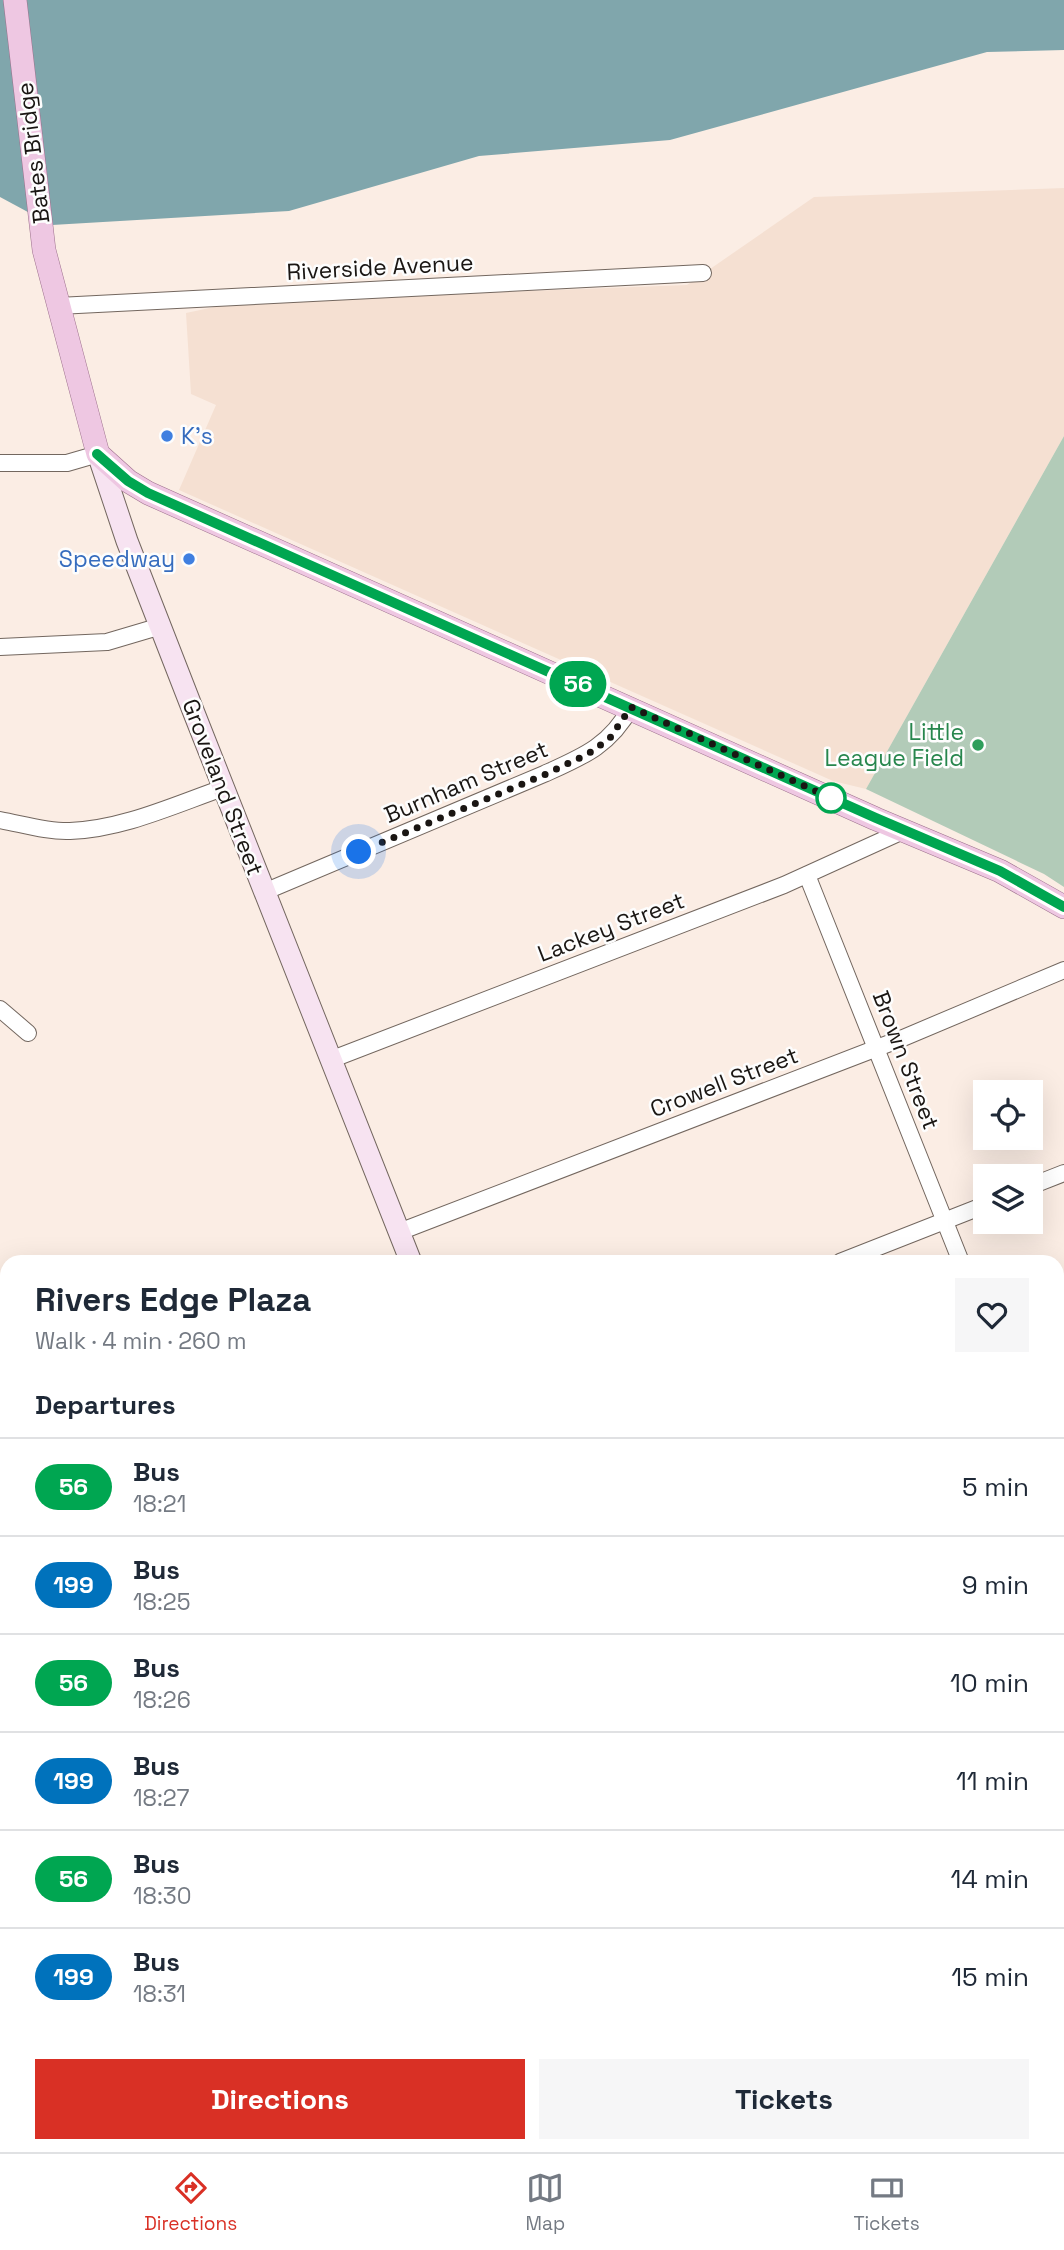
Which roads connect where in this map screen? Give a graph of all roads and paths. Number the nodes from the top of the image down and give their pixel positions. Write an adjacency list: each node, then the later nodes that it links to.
1 (15, 0): 3 (main road, Bates Bridge)
2 (703, 273): 3 (street, Riverside Avenue)
3 (58, 306): 4 (main road, Groveland Street)
4 (97, 454): 5 (street); 6 (main road, Groveland Street); 8 (main road)
5 (0, 463)
6 (161, 626): 7 (street); 9 (main road, Groveland Street)
7 (0, 647)
8 (631, 707): 11 (main road); 13 (street, Burnham Street)
9 (223, 788): 10 (street); 13 (main road, Groveland Street)
10 (0, 820)
11 (905, 830): 12 (street, Lackey Street); 14 (main road)
12 (807, 875): 18 (street, Brown Street); 19 (street, Lackey Street)
13 (264, 892): 19 (main road, Groveland Street)
14 (1064, 907)
15 (1064, 970): 18 (street, Crowell Street)
16 (0, 1009): 17 (street)
17 (28, 1033)
18 (877, 1048): 23 (street, Brown Street); 24 (street, Crowell Street)
19 (330, 1060): 24 (main road, Groveland Street)
20 (1064, 1173): 21 (street)
21 (1043, 1181)
22 (973, 1210): 23 (street)
23 (945, 1221): 26 (street); 27 (street, Brown Street)
24 (399, 1232): 25 (main road, Groveland Street)
25 (408, 1255)
26 (858, 1255)
27 (958, 1255)

